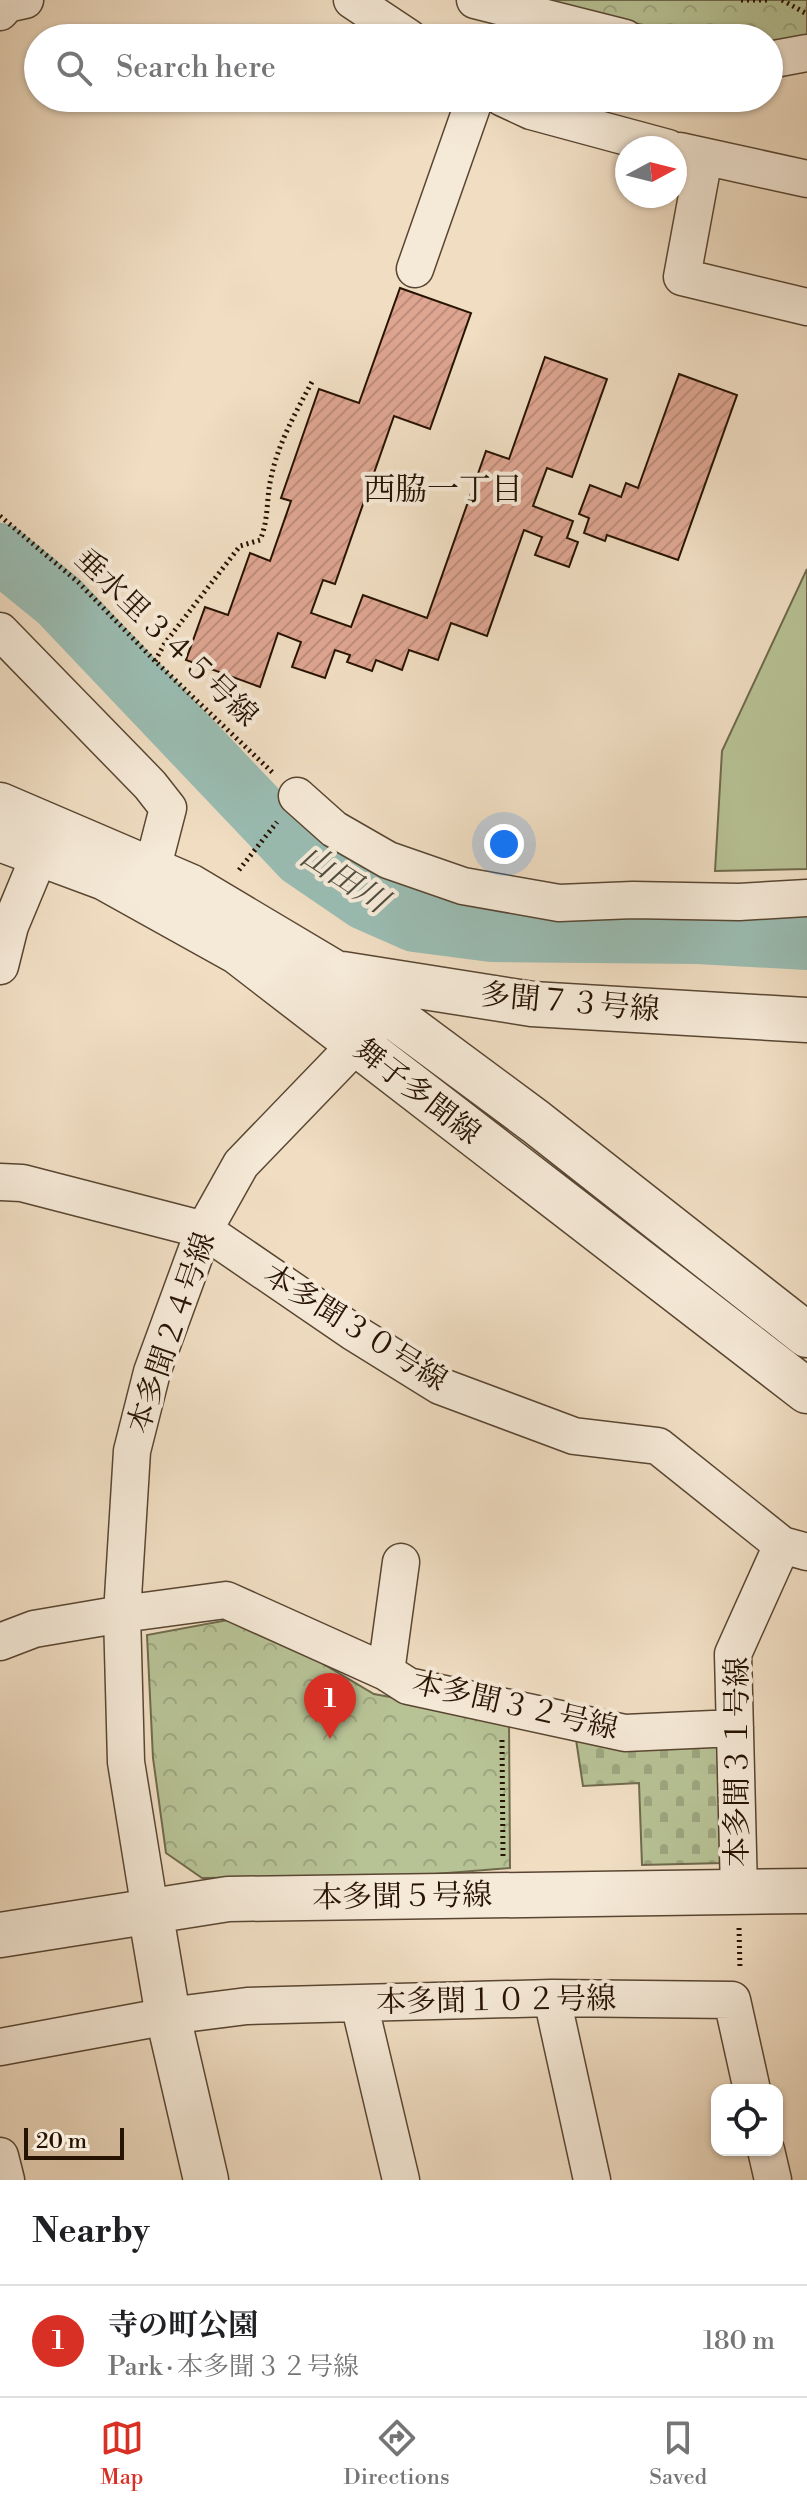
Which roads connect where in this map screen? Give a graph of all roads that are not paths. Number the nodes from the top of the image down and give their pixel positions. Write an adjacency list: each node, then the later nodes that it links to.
1 (25, 0): 4 (street)
2 (352, 0): 5 (street)
3 (475, 0): 6 (street)
4 (0, 12)
5 (388, 24)
6 (570, 24)
7 (807, 53): 8 (street)
8 (783, 57)
9 (470, 112): 14 (street)
10 (535, 112): 11 (street)
11 (624, 136)
12 (690, 154): 13 (street); 15 (street)
13 (807, 179)
14 (415, 269)
15 (807, 307)
16 (0, 631): 21 (street)
17 (297, 796): 22 (street)
18 (0, 805): 20 (street, 舞子多聞線)
19 (0, 839): 20 (street, 舞子多聞線)
20 (44, 839): 21 (street, 舞子多聞線); 23 (street)
21 (146, 884): 24 (street, 舞子多聞線); 27 (street, 舞子多聞線)
22 (807, 898)
23 (0, 966)
24 (335, 973): 25 (street, 舞子多聞線); 26 (street, 多聞７３号線)
25 (387, 1012): 27 (street, 本多聞２４号線); 30 (street, 舞子多聞線)
26 (807, 1020)
27 (356, 1045): 29 (street, 本多聞２４号線); 31 (street, 舞子多聞線)
28 (0, 1182): 29 (street, 本多聞３０号線)
29 (204, 1230): 32 (street, 本多聞３０号線); 34 (street, 本多聞２４号線)
30 (807, 1335)
31 (807, 1391)
32 (794, 1548): 37 (street, 本多聞３１号線)
33 (401, 1562): 36 (street)
34 (122, 1614): 35 (street, 本多聞３２号線); 36 (street, 本多聞３２号線); 40 (street, 本多聞２４号線)
35 (0, 1642)
36 (386, 1672): 37 (street, 本多聞３２号線)
37 (735, 1728): 38 (street, 本多聞３１号線)
38 (739, 1891): 39 (street, 本多聞５号線); 40 (street, 本多聞５号線)
39 (807, 1891)
40 (150, 1910): 41 (street, 本多聞５号線); 44 (street)
41 (0, 1935)
42 (552, 1998): 43 (street, 本多聞１０２号線); 46 (street, 本多聞１０２号線); 52 (street)
43 (359, 2003): 44 (street, 本多聞１０２号線); 51 (street)
44 (168, 2016): 45 (street, 本多聞１０２号線); 50 (street)
45 (0, 2047)
46 (751, 2084)
47 (0, 2156): 49 (street)
48 (767, 2156): 53 (street)
49 (6, 2180)
50 (206, 2180)
51 (401, 2180)
52 (592, 2180)
53 (773, 2180)

